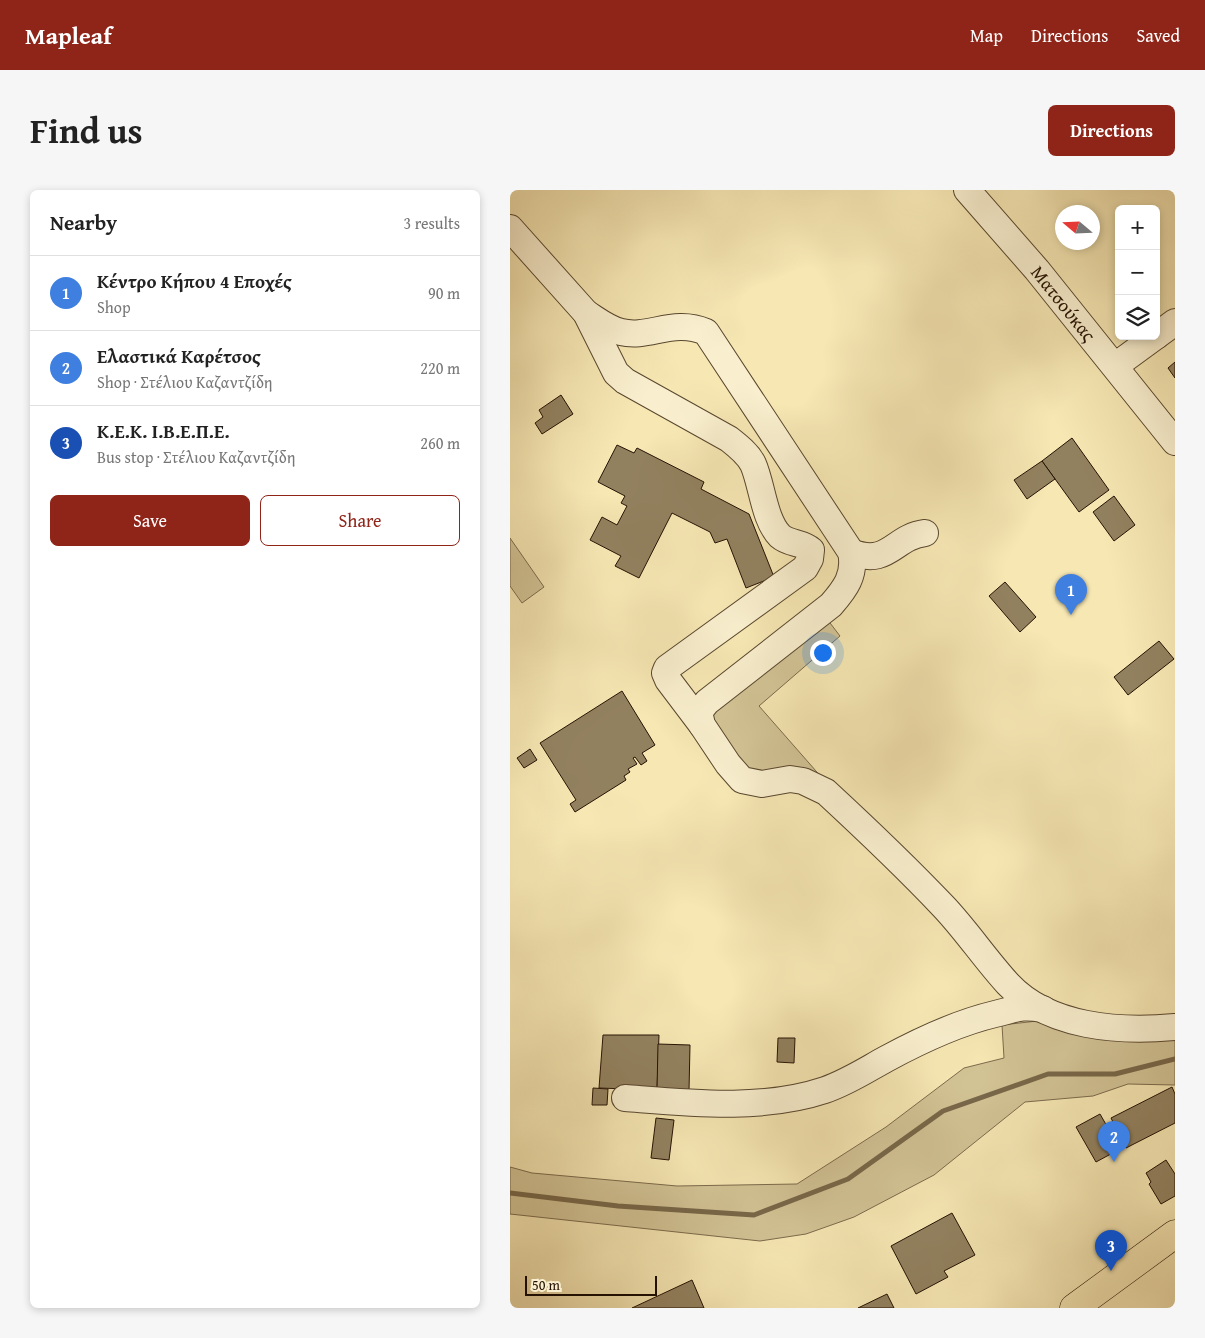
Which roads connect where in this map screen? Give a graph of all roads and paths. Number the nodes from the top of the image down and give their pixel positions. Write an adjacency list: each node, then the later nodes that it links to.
1 (967, 190): 7 (street, Ματσούκας)
2 (510, 228): 3 (street)
3 (586, 313): 10 (street); 11 (street)
4 (1175, 322): 5 (street)
5 (1160, 333)
6 (1151, 340): 7 (street)
7 (1115, 366): 8 (street, Ματσούκας)
8 (1175, 442)
9 (925, 533): 10 (street)
10 (852, 552): 11 (street)
11 (702, 725): 12 (street)
12 (1043, 1009): 13 (street); 14 (street)
13 (1175, 1027)
14 (625, 1098)
15 (1174, 1239): 16 (main road)
16 (1074, 1308)

